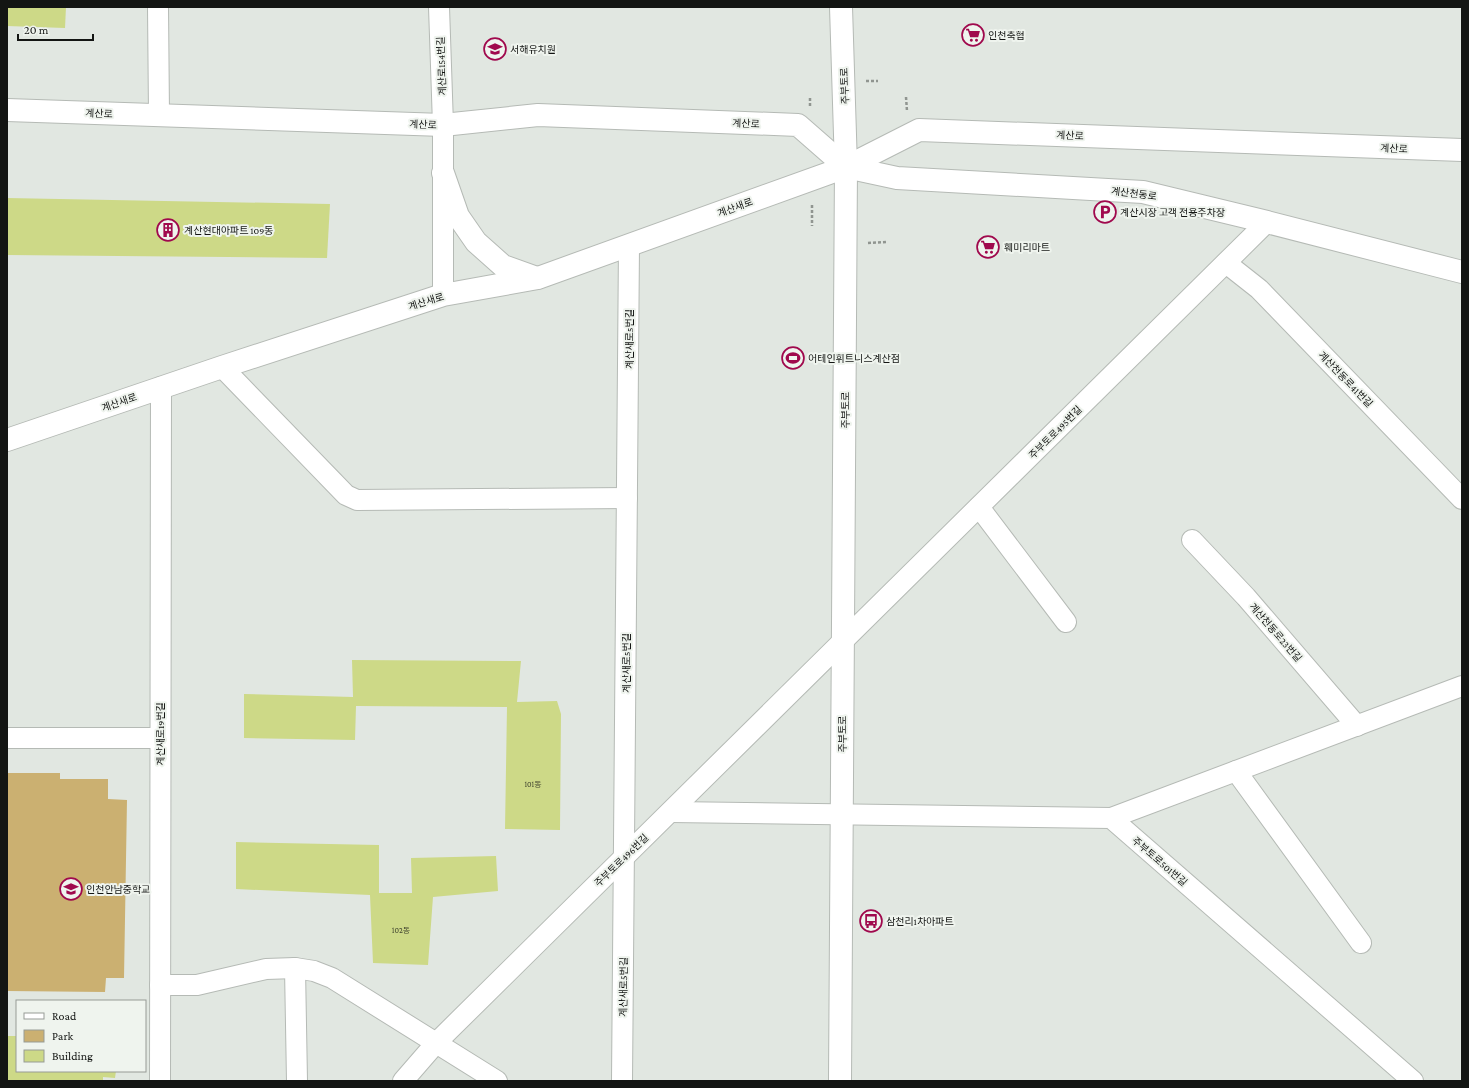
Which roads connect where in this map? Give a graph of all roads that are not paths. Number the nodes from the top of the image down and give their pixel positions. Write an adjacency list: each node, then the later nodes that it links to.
1 (158, 7): 5 (street)
2 (438, 7): 6 (street, 계산로154번길)
3 (841, 7): 8 (street, 주부토로)
4 (7, 110): 5 (street, 계산로)
5 (159, 116): 6 (street, 계산로)
6 (443, 125): 8 (street, 계산로); 9 (street, 계산로154번길)
7 (1462, 150): 8 (street, 계산로)
8 (846, 166): 10 (street, 계산천동로); 11 (street, 계산새로); 24 (street, 주부토로)
9 (443, 173): 14 (street); 15 (street, 계산로154번길)
10 (1267, 222): 12 (street, 주부토로495번길); 13 (street, 계산천동로)
11 (629, 245): 14 (street, 계산새로); 19 (street, 계산새로5번길)
12 (1226, 263): 20 (street, 계산천동로41번길); 21 (street, 주부토로495번길)
13 (1462, 272)
14 (538, 278): 15 (street, 계산새로)
15 (443, 296): 16 (street, 계산새로)
16 (222, 367): 17 (street, 계산새로); 19 (street)
17 (161, 387): 18 (street, 계산새로); 28 (street, 계산새로19번길)
18 (7, 440)
19 (627, 498): 33 (street, 계산새로5번길)
20 (1462, 499)
21 (979, 507): 23 (street); 24 (street, 주부토로495번길)
22 (1192, 540): 26 (street, 계산천동로23번길)
23 (1066, 622)
24 (843, 642): 30 (street, 주부토로496번길); 31 (street, 주부토로)
25 (1462, 686): 26 (street)
26 (1357, 726): 29 (street)
27 (7, 738): 28 (street)
28 (160, 738): 36 (street, 계산새로19번길)
29 (1236, 771): 32 (street); 34 (street)
30 (671, 812): 31 (street); 33 (street, 주부토로496번길)
31 (842, 814): 32 (street); 43 (street, 주부토로)
32 (1110, 818): 44 (street, 주부토로501번길)
33 (624, 856): 37 (street, 주부토로496번길); 42 (street, 계산새로5번길)
34 (1361, 943)
35 (295, 968): 36 (street); 37 (street); 39 (street)
36 (160, 985): 38 (street, 계산새로19번길)
37 (436, 1043): 40 (street, 주부토로496번길); 41 (street)
38 (160, 1081)
39 (297, 1081)
40 (403, 1081)
41 (497, 1081)
42 (622, 1081)
43 (840, 1081)
44 (1412, 1081)

